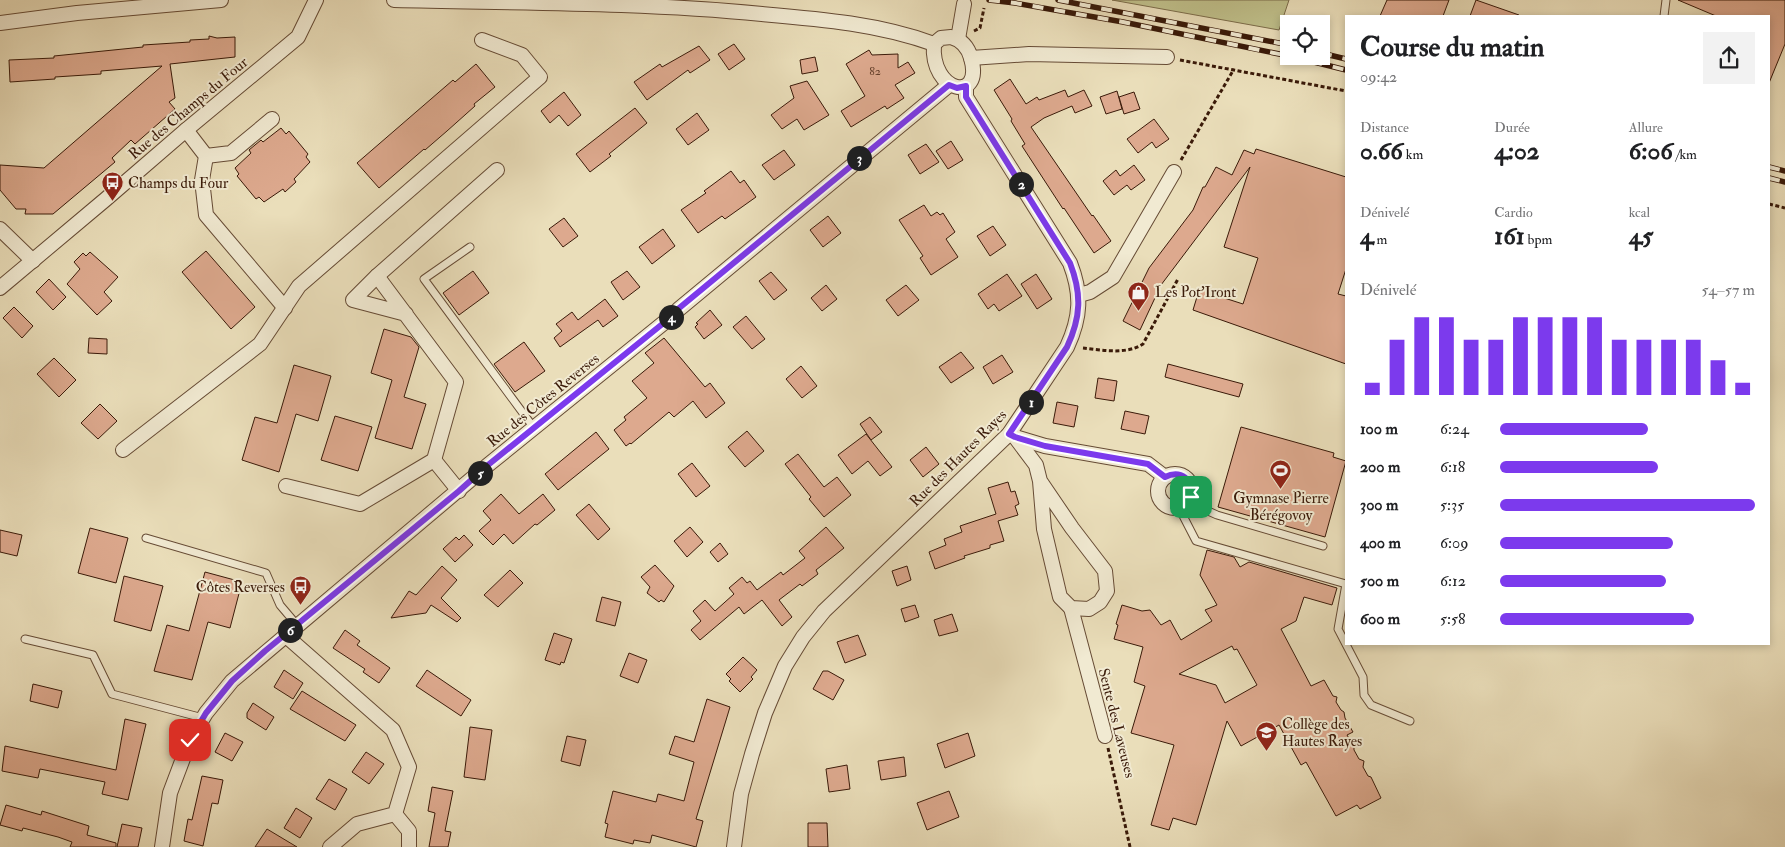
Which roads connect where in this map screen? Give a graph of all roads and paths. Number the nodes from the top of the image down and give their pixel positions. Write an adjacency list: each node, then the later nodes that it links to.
1 (221, 0): 7 (street)
2 (316, 0): 18 (street, Rue des Champs du Four)
3 (394, 0): 10 (street)
4 (1666, 0): 6 (lane)
5 (964, 4): 8 (street)
6 (1664, 15)
7 (0, 23)
8 (958, 39): 10 (street); 12 (street)
9 (482, 40): 31 (street)
10 (934, 44): 14 (street)
11 (1167, 57): 12 (street); 13 (path)
12 (971, 58): 15 (street)
13 (1234, 69): 16 (path); 21 (path)
14 (949, 85): 15 (street); 34 (street, Rue des Côtes Reverses)
15 (966, 86): 30 (street)
16 (1345, 91)
17 (272, 119): 19 (street)
18 (186, 130): 19 (street); 26 (street, Rue des Champs du Four)
19 (206, 156): 31 (street)
20 (497, 170): 27 (street)
21 (1174, 172): 30 (street)
22 (1770, 204): 23 (path)
23 (1785, 208)
24 (0, 230): 26 (street)
25 (470, 247): 34 (lane)
26 (34, 261): 29 (street, Rue des Champs du Four)
27 (377, 276): 32 (street); 32 (street)
28 (1178, 279): 33 (path)
29 (0, 288)
30 (1080, 295): 33 (street, Rue des Hautes Rayes)
31 (285, 308): 36 (street)
32 (406, 314): 37 (street)
33 (1067, 347): 35 (street, Rue des Hautes Rayes)
34 (534, 428): 41 (street, Rue des Côtes Reverses)
35 (1012, 435): 38 (street); 39 (street); 60 (street, Rue des Hautes Rayes)
36 (123, 450)
37 (434, 460): 40 (street); 41 (street)
38 (1165, 477): 42 (street); 42 (street)
39 (1040, 481): 47 (street, Sente des Laveuses); 47 (street)
40 (286, 486)
41 (459, 491): 48 (street, Rue des Côtes Reverses)
42 (1184, 505): 44 (lane); 45 (lane)
43 (146, 538): 48 (lane)
44 (1323, 546)
45 (1345, 584)
46 (1345, 590): 51 (lane)
47 (1071, 608): 55 (street, Sente des Laveuses)
48 (297, 624): 49 (street, Rue des Côtes Reverses)
49 (284, 635): 53 (street, Rue des Côtes Reverses); 56 (street)
50 (25, 639): 53 (lane)
51 (1345, 643)
52 (1346, 645): 54 (lane)
53 (203, 718): 57 (street, Rue des Côtes Reverses)
54 (1410, 721)
55 (1105, 736): 61 (path, Sente des Laveuses)
56 (395, 814): 58 (street); 59 (street)
57 (162, 847)
58 (330, 847)
59 (409, 847)
60 (734, 847)
61 (1130, 847)

